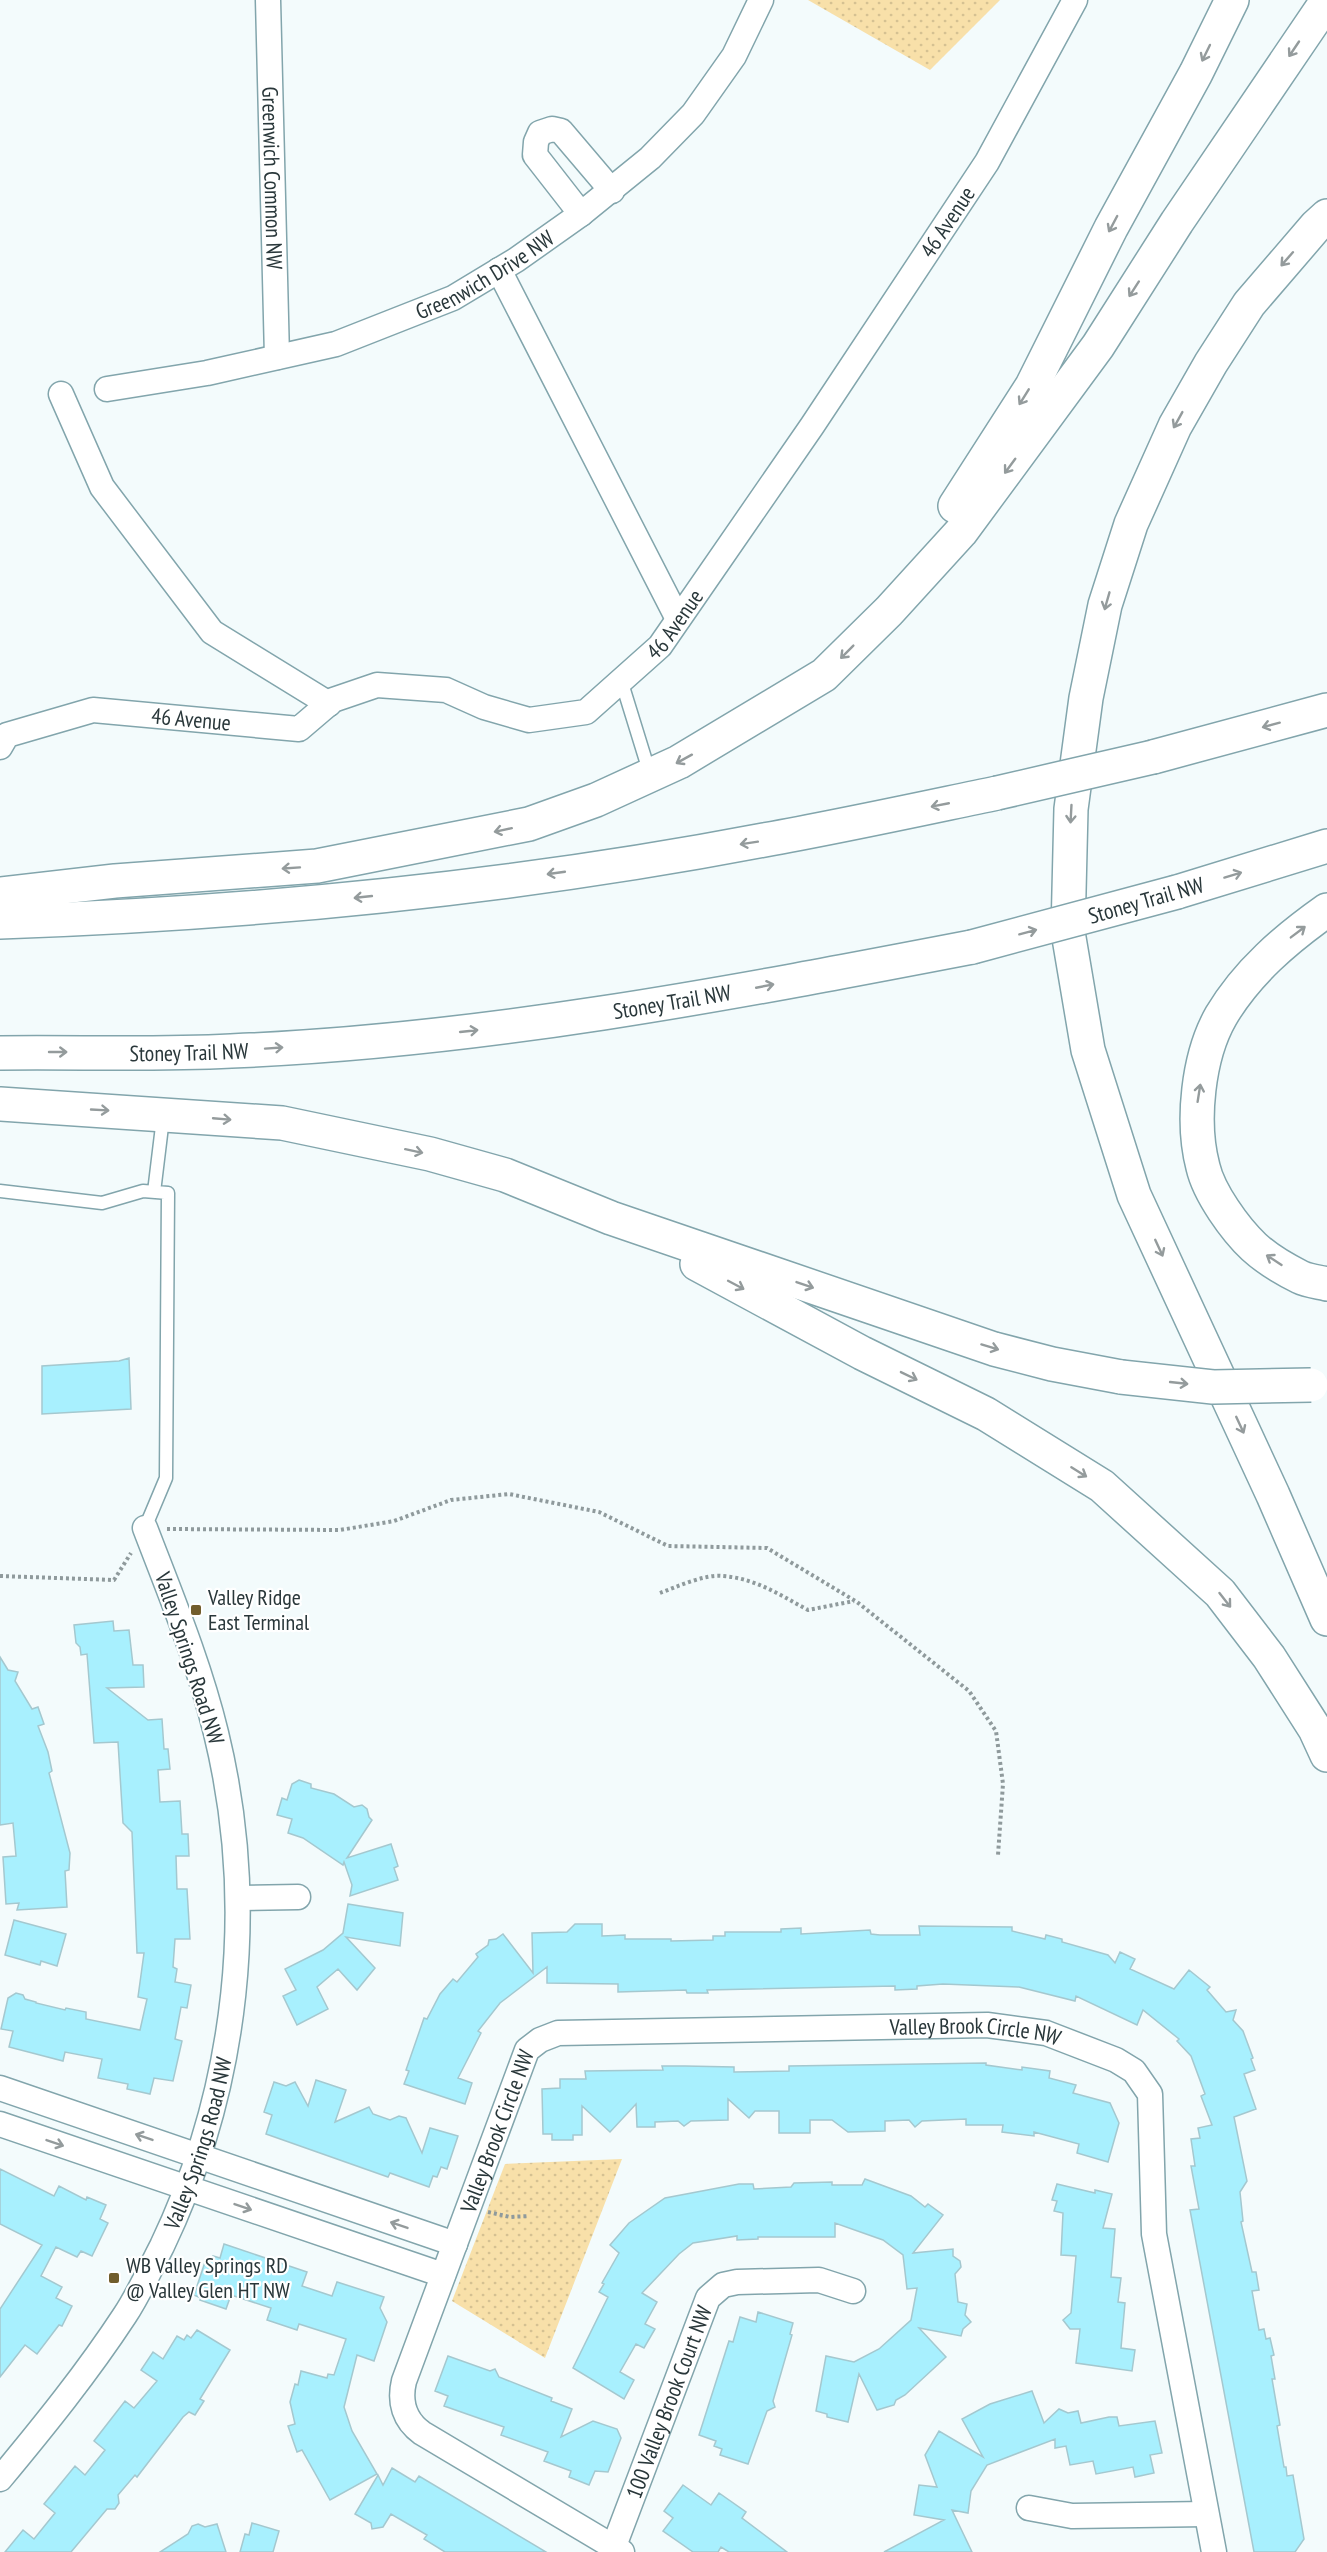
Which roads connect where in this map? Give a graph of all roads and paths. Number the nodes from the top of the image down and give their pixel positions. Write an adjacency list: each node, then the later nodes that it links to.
1 (268, 0): 10 (street, Greenwich Common NW)
2 (761, 0): 6 (street, Greenwich Drive NW)
3 (1075, 0): 14 (street, 46 Avenue)
4 (1232, 0): 13 (highway, one-way to 13)
5 (1327, 1): 13 (highway, one-way to 13)
6 (612, 191): 7 (street, Greenwich Drive NW); 7 (street)
7 (581, 214): 9 (street, Greenwich Drive NW)
8 (1327, 216): 36 (highway, one-way to 36)
9 (499, 270): 10 (street, Greenwich Drive NW); 14 (street)
10 (277, 357): 11 (street, Greenwich Drive NW)
11 (107, 389)
12 (61, 394): 16 (street)
13 (889, 611): 19 (highway, one-way to 19)
14 (678, 620): 15 (street, 46 Avenue)
15 (621, 680): 16 (street, 46 Avenue); 19 (lane)
16 (329, 704): 18 (street, 46 Avenue)
17 (1327, 710): 23 (highway, one-way to 23, bridge)
18 (0, 747)
19 (650, 775): 21 (highway, one-way to 21)
20 (1327, 846): 24 (highway, Stoney Trail NW, one-way to 20, bridge)
21 (0, 894)
22 (1327, 910): 30 (highway, one-way to 22)
23 (0, 922)
24 (0, 1053)
25 (0, 1104): 26 (highway, one-way to 26)
26 (164, 1113): 28 (lane); 29 (highway, one-way to 29)
27 (0, 1191): 28 (lane)
28 (154, 1192): 32 (lane)
29 (611, 1218): 31 (highway, one-way to 31, bridge); 37 (highway, one-way to 37)
30 (1327, 1284)
31 (1319, 1384)
32 (146, 1528): 33 (path); 35 (path); 40 (street, Valley Springs Road NW)
33 (0, 1574)
34 (660, 1593): 35 (path)
35 (855, 1601): 38 (path)
36 (1327, 1619)
37 (1327, 1755)
38 (998, 1855)
39 (298, 1897): 40 (street)
40 (238, 1898): 43 (street, Valley Springs Road NW)
41 (0, 2088): 43 (street, Valley Brook Circle NW, one-way to 41)
42 (0, 2124): 44 (street, one-way to 44)
43 (199, 2157): 44 (street, Valley Springs Road NW); 47 (street, Valley Brook Circle NW, one-way to 43)
44 (187, 2188): 48 (street, one-way to 48); 50 (street, Valley Springs Road NW)
45 (485, 2211): 46 (path)
46 (529, 2216)
47 (455, 2244): 48 (street, Valley Brook Circle NW); 52 (street, Valley Brook Circle NW)
48 (443, 2275): 53 (street, Valley Brook Circle NW)
49 (853, 2291): 53 (street, 100 Valley Brook Court NW)
50 (0, 2479)
51 (1029, 2508): 52 (street)
52 (1206, 2514): 54 (street, Valley Brook Circle NW)
53 (618, 2549)
54 (1214, 2552)

